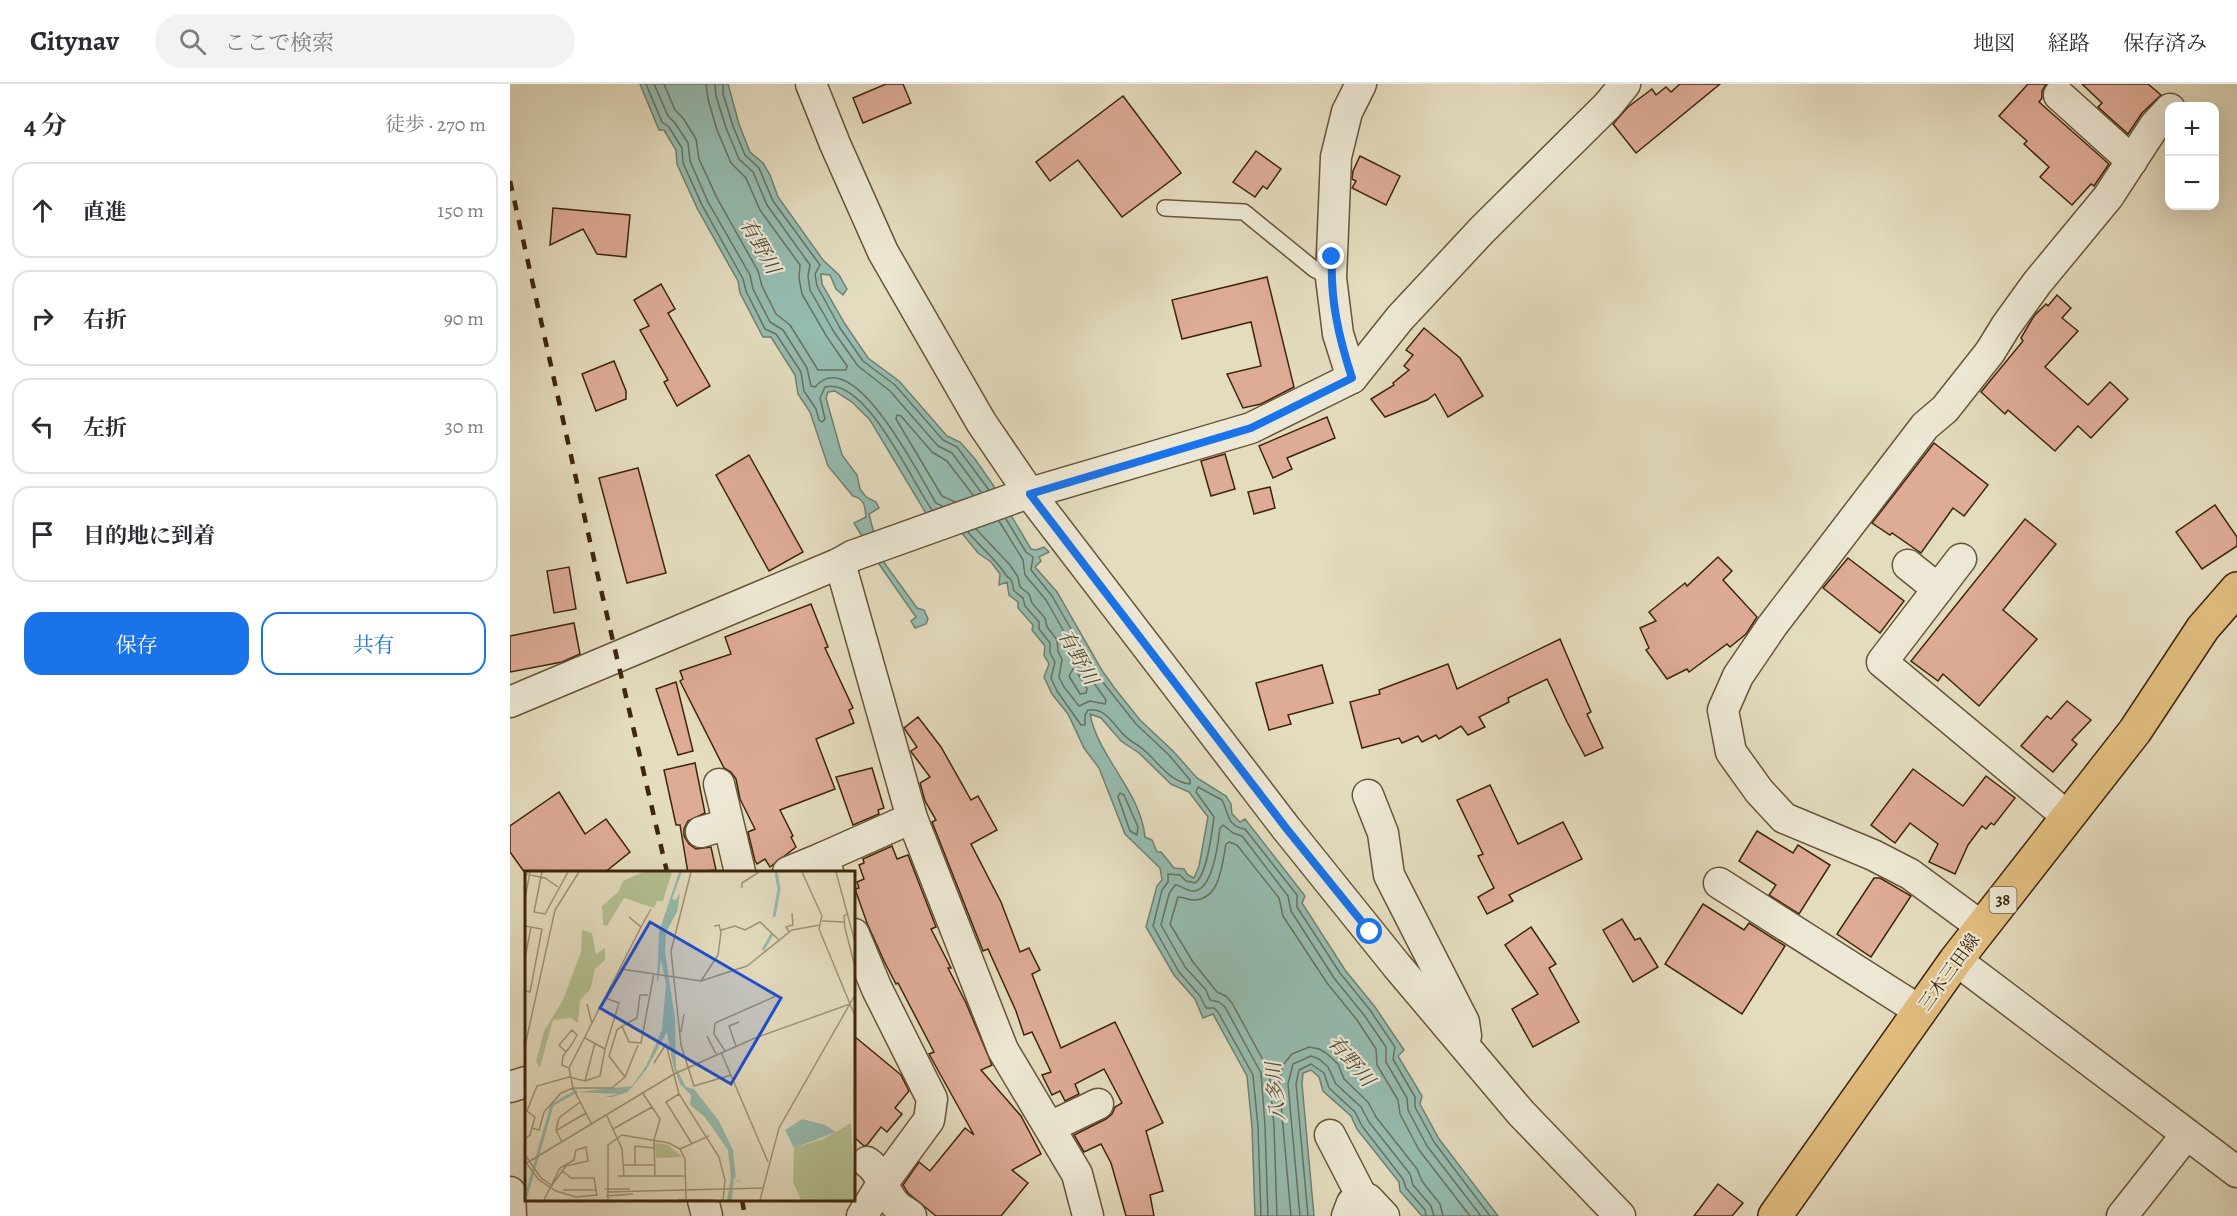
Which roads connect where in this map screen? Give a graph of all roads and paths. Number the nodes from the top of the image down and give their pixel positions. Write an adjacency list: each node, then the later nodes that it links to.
1 (811, 84): 10 (street)
2 (1361, 84): 8 (street)
3 (1625, 84): 9 (street)
4 (2059, 94): 6 (street)
5 (2165, 114): 6 (street)
6 (2132, 161): 25 (street)
7 (1165, 208): 8 (lane)
8 (1331, 278): 9 (street)
9 (1352, 378): 10 (street)
10 (1025, 495): 11 (street); 30 (street)
11 (846, 559): 16 (street); 20 (street)
12 (1961, 559): 14 (street)
13 (1908, 565): 14 (street)
14 (1938, 589): 19 (street)
15 (2237, 589): 19 (main road, 三木三田線 / 38)
16 (510, 702)
17 (719, 784): 22 (street)
18 (1368, 795): 30 (street)
19 (2068, 817): 25 (main road, 三木三田線 / 38)
20 (912, 818): 21 (street); 34 (street)
21 (825, 865): 23 (street)
22 (739, 871)
23 (797, 871)
24 (1719, 883): 29 (street)
25 (1982, 927): 27 (main road, 三木三田線 / 38)
26 (855, 940): 28 (street)
27 (1956, 960): 29 (main road, 三木三田線 / 38); 36 (street)
28 (865, 995): 38 (street)
29 (1920, 1011): 48 (main road, 三木三田線 / 38)
30 (1468, 1050): 47 (street)
31 (525, 1082): 32 (street)
32 (510, 1087)
33 (1098, 1104): 34 (street)
34 (1050, 1127): 46 (street)
35 (1330, 1135): 41 (street)
36 (2186, 1135): 37 (street); 49 (street)
37 (2237, 1172)
38 (874, 1173): 44 (street); 45 (street)
39 (510, 1192): 42 (street)
40 (704, 1201): 43 (street)
41 (1365, 1210)
42 (511, 1216)
43 (707, 1216)
44 (862, 1216)
45 (911, 1216)
46 (1088, 1216)
47 (1620, 1216)
48 (1775, 1216)
49 (2122, 1216)

